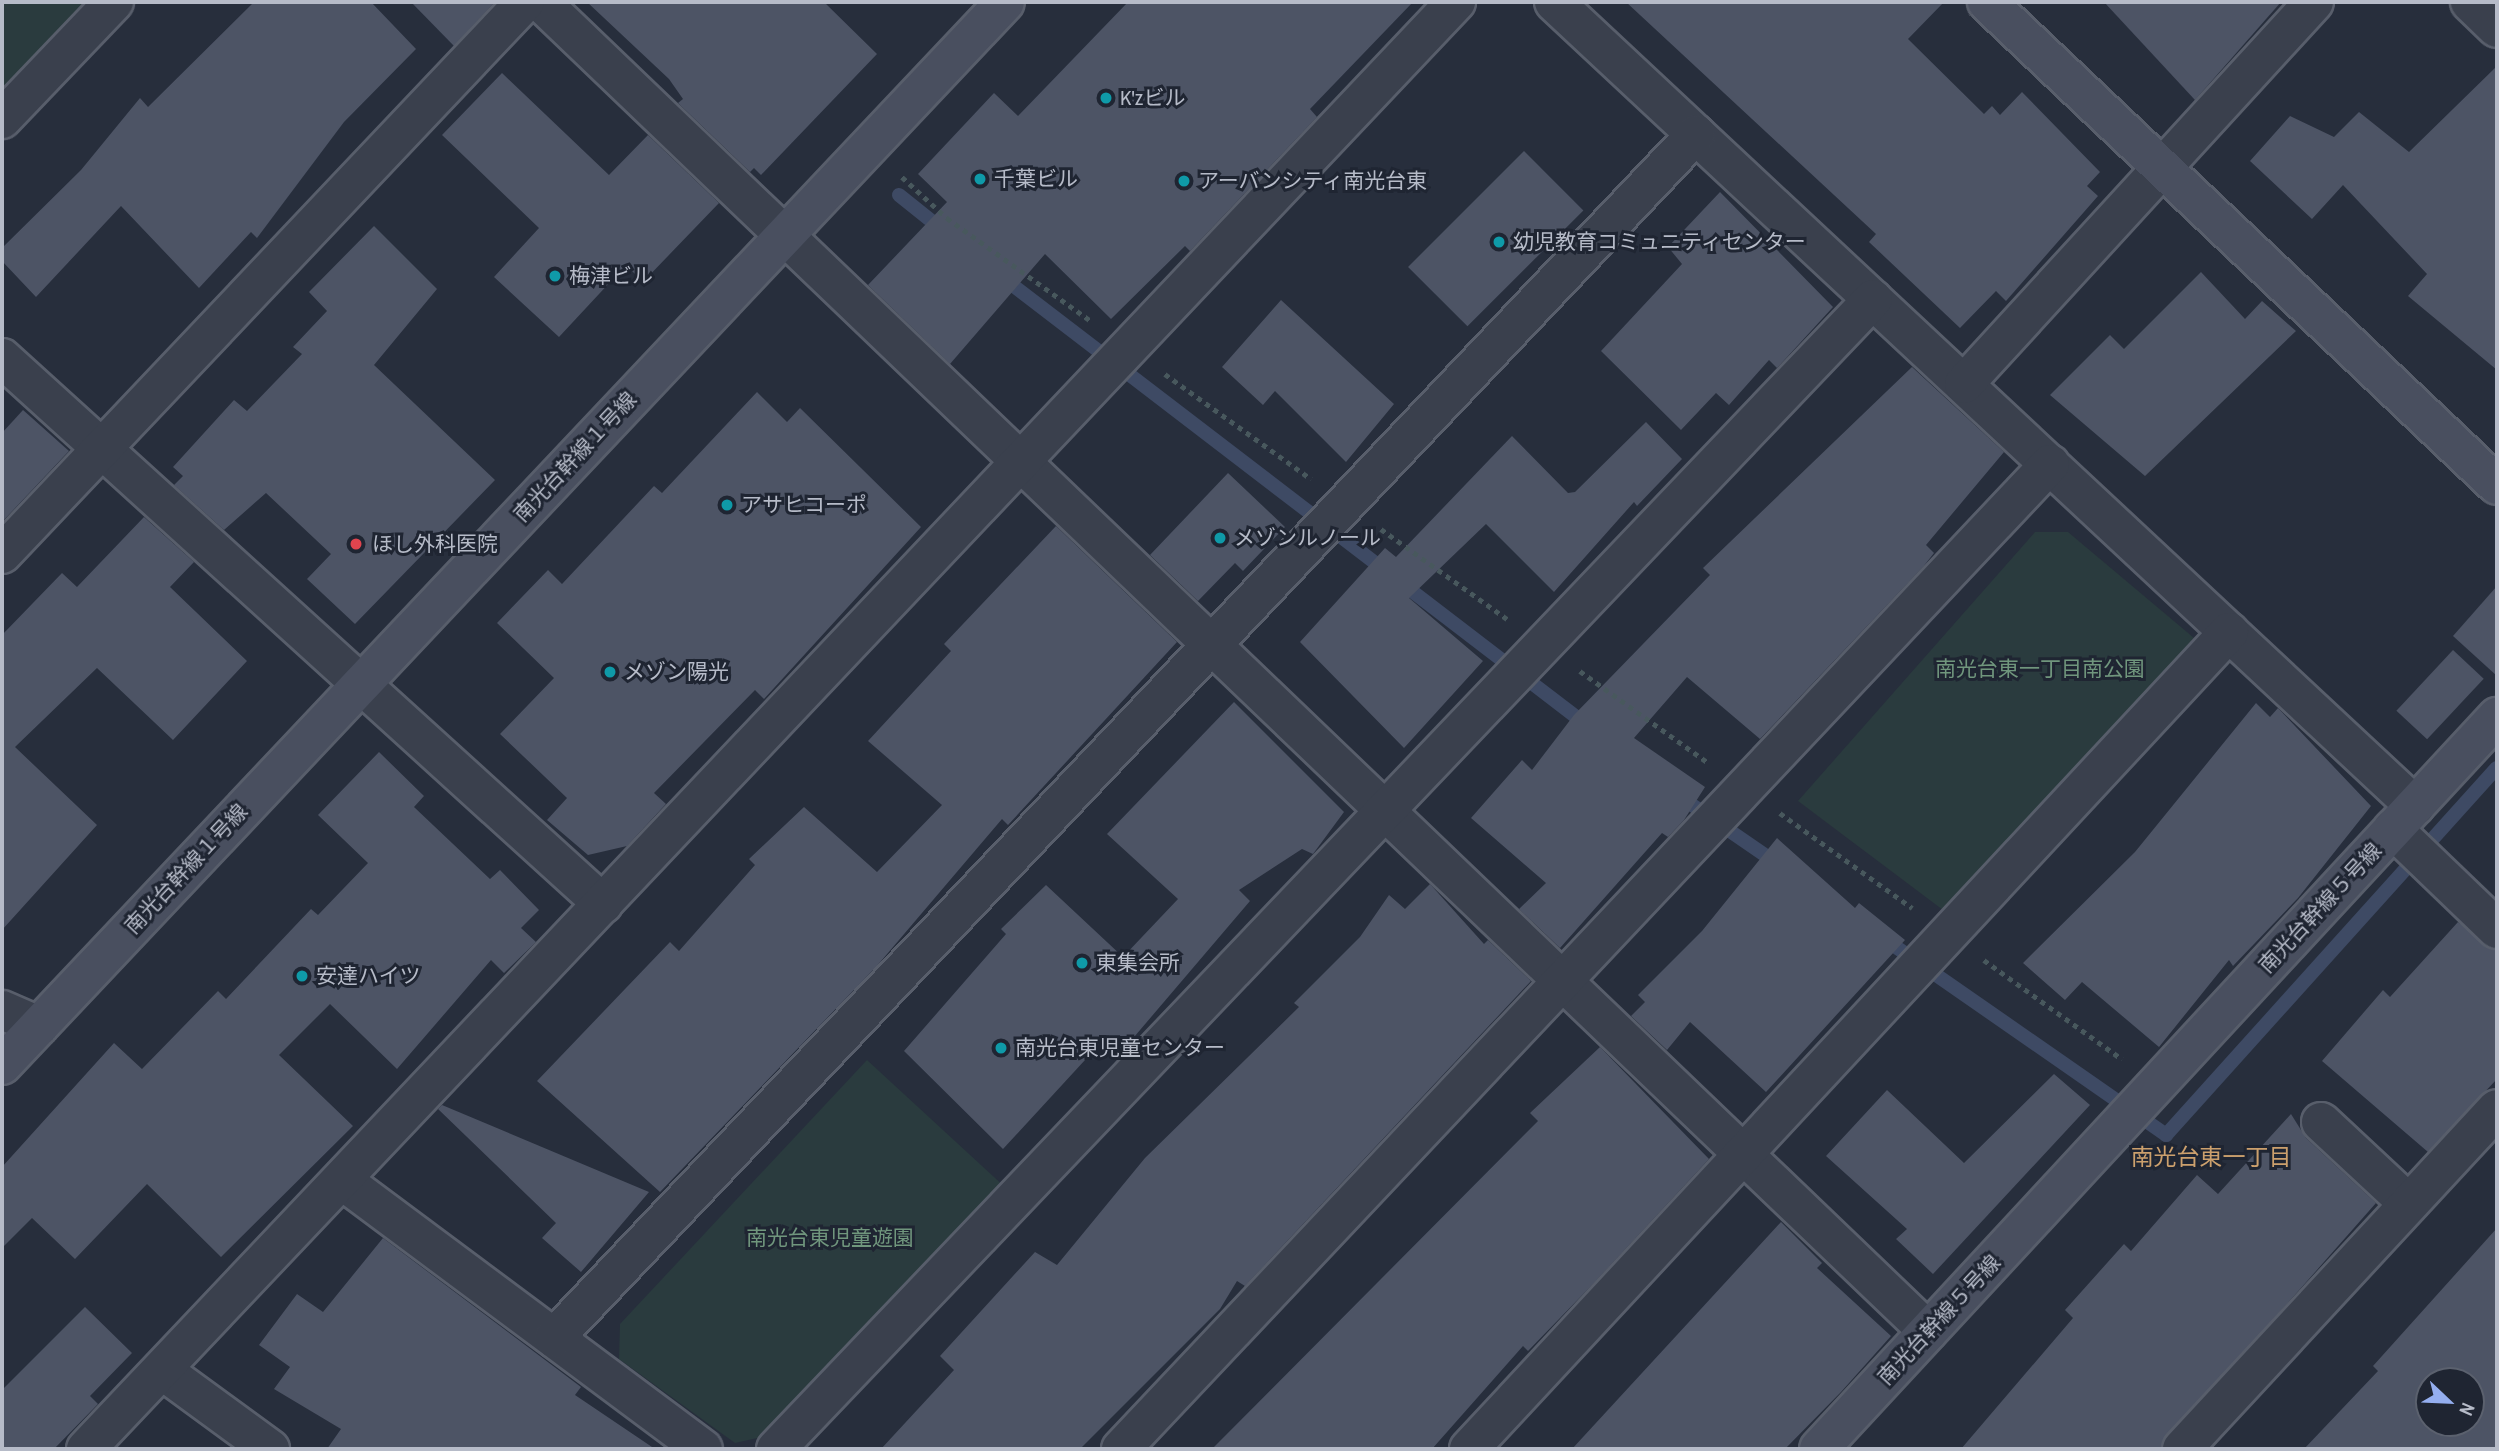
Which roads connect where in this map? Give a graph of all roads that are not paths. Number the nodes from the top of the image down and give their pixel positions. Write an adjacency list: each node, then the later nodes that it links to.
1 (114, 2): 11 (street)
2 (525, 2): 18 (street)
3 (541, 2): 14 (street)
4 (1005, 2): 14 (street, 南光台幹線１号線)
5 (1456, 2): 19 (street)
6 (1554, 2): 12 (street)
7 (1987, 2): 13 (street)
8 (2314, 2): 13 (street)
9 (2470, 2): 10 (street)
10 (2497, 28)
11 (2, 119)
12 (1696, 134): 15 (street); 24 (street)
13 (2162, 168): 17 (street); 21 (street)
14 (783, 236): 19 (street); 25 (street, 南光台幹線１号線)
15 (1872, 299): 17 (street); 27 (street)
16 (2, 358): 18 (street)
17 (1964, 384): 20 (street)
18 (102, 449): 22 (street); 25 (street)
19 (1022, 462): 24 (street); 29 (street)
20 (2050, 464): 23 (street); 31 (street)
21 (2497, 485)
22 (2, 554)
23 (2229, 632): 28 (street); 37 (street)
24 (1212, 645): 27 (street); 41 (street)
25 (361, 684): 29 (street); 33 (street, 南光台幹線１号線)
26 (2497, 717): 28 (street, 南光台幹線５号線)
27 (1385, 810): 31 (street); 46 (street)
28 (2406, 827): 30 (street); 40 (street, 南光台幹線５号線)
29 (603, 904): 38 (street)
30 (2497, 929)
31 (1563, 981): 37 (street); 47 (street)
32 (2, 1010): 33 (street)
33 (39, 1026): 34 (street, 南光台幹線１号線)
34 (2, 1065)
35 (2497, 1109): 39 (street)
36 (2321, 1122): 39 (street)
37 (1744, 1154): 40 (street); 48 (street)
38 (342, 1180): 41 (street); 42 (street)
39 (2408, 1203): 50 (street)
40 (1928, 1331): 49 (street, 南光台幹線５号線)
41 (554, 1338): 45 (street)
42 (162, 1370): 43 (street); 44 (street)
43 (86, 1449)
44 (270, 1449)
45 (703, 1449)
46 (776, 1449)
47 (1121, 1449)
48 (1469, 1449)
49 (1819, 1449)
50 (2182, 1449)

